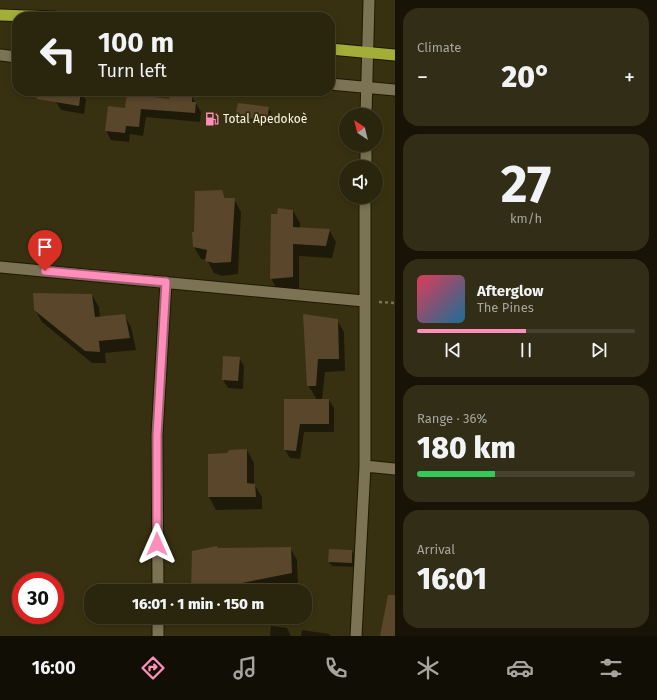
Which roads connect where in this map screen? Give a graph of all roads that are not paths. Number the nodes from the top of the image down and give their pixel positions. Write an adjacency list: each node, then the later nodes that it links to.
1 (369, 0): 5 (street)
2 (0, 15): 3 (highway)
3 (12, 15)
4 (335, 50): 5 (highway)
5 (367, 53): 7 (highway); 10 (street)
6 (0, 55): 8 (street)
7 (395, 55)
8 (12, 56)
9 (335, 84): 10 (street)
10 (367, 87): 11 (street); 12 (street)
11 (395, 90)
12 (366, 108)
13 (365, 204): 16 (street)
14 (0, 267): 15 (street)
15 (166, 282): 16 (street); 19 (street)
16 (364, 301): 17 (street)
17 (365, 466): 18 (street); 22 (street)
18 (395, 469)
19 (158, 584)
20 (158, 624): 21 (street)
21 (158, 636)
22 (356, 636)

